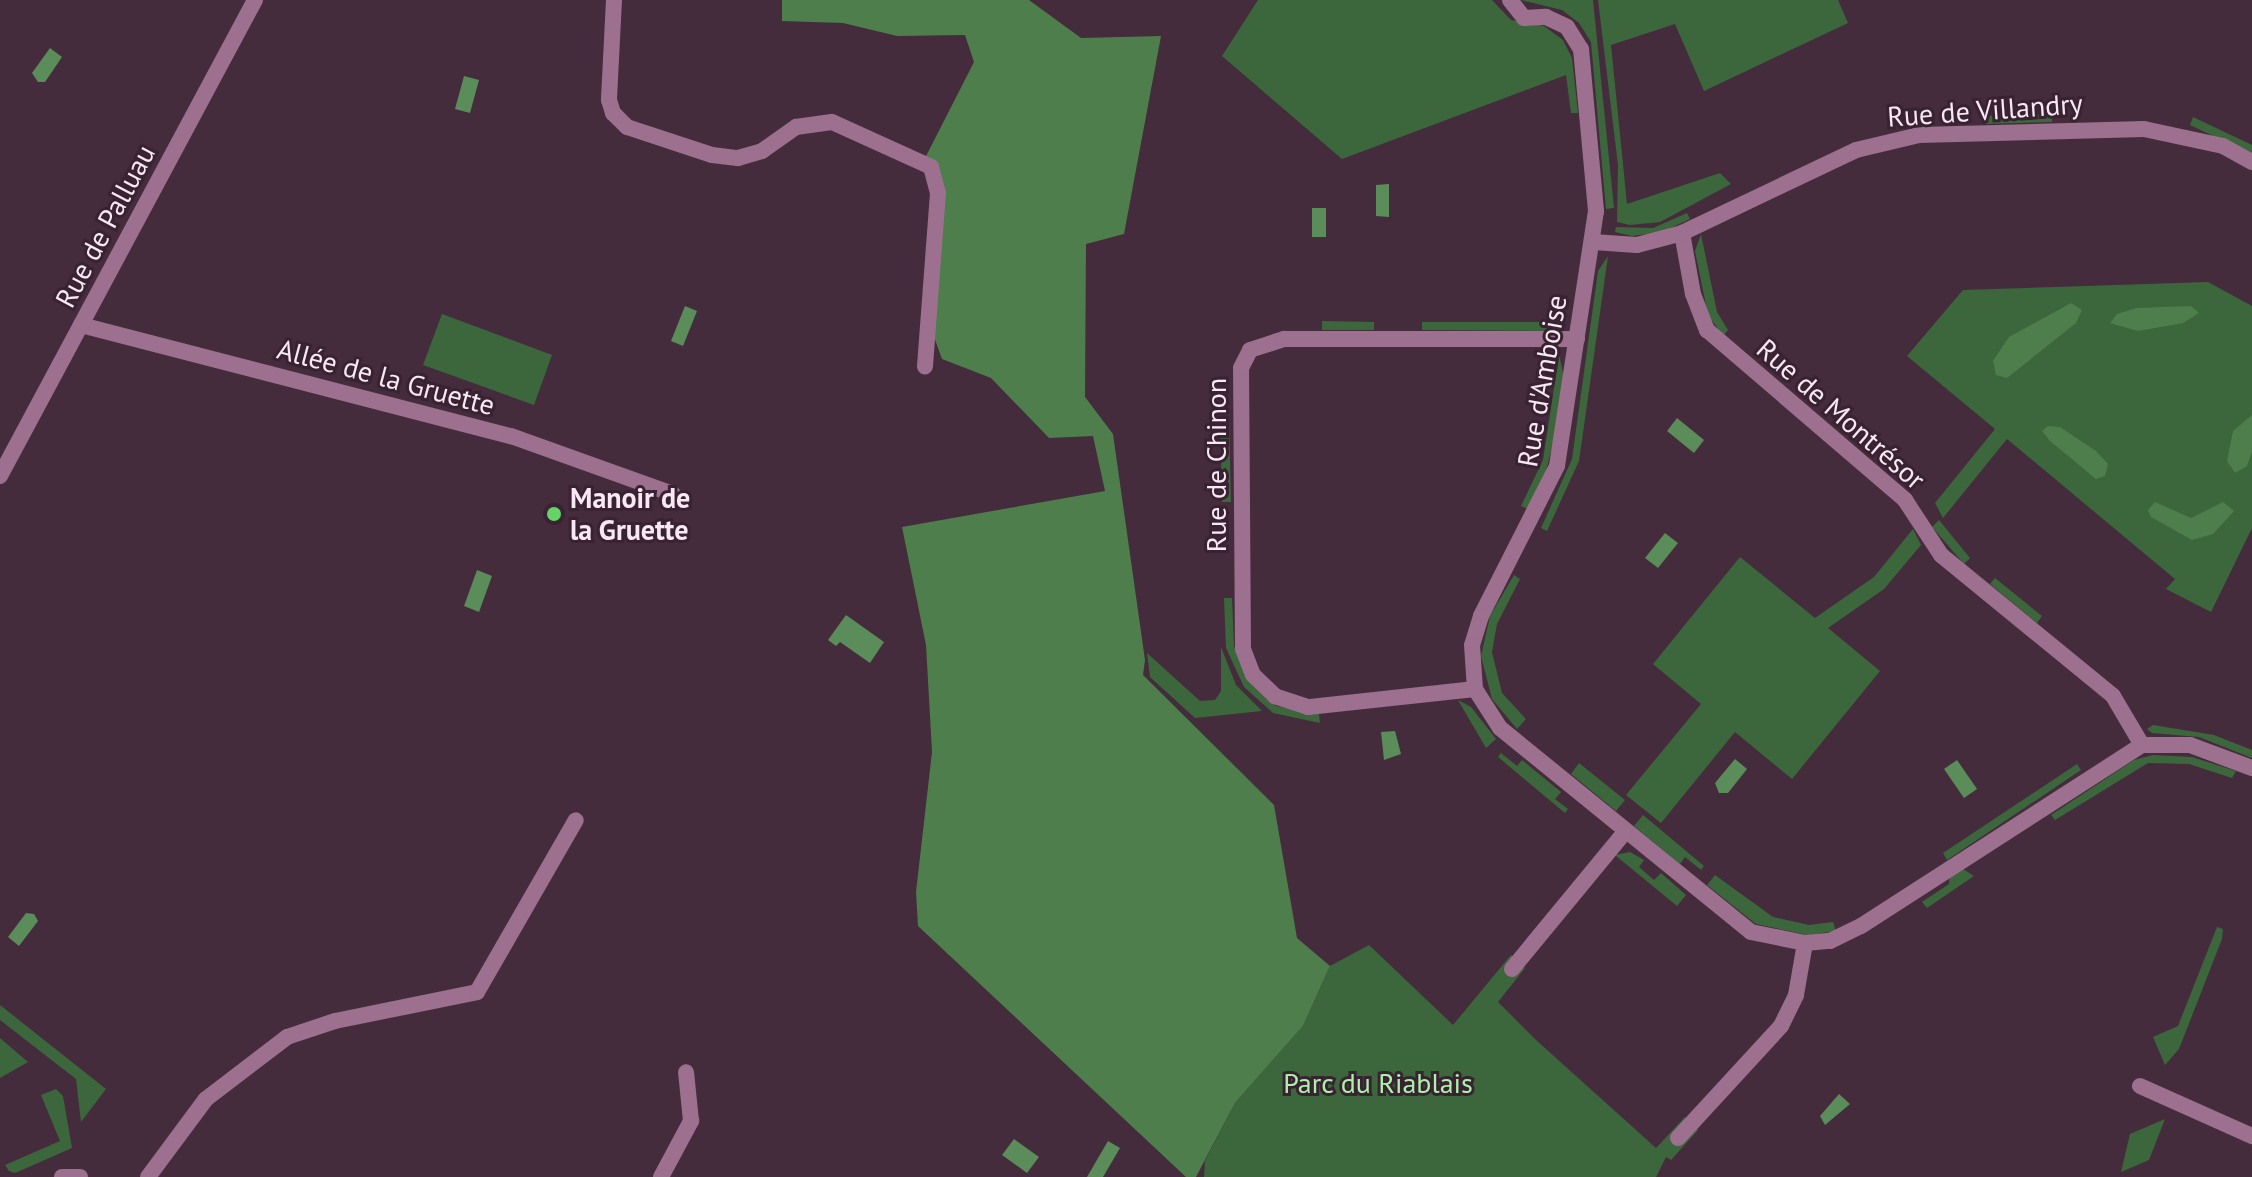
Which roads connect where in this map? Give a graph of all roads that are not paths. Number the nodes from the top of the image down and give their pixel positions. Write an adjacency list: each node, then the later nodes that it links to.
1 (255, 0): 7 (street, Rue de Palluau)
2 (614, 0): 9 (street)
3 (1510, 0): 6 (street, Rue d'Amboise)
4 (2252, 162): 5 (street, Rue de Villandry)
5 (1682, 233): 6 (street, Rue de Villandry); 13 (street, Rue de Montrésor)
6 (1593, 242): 8 (street, Rue d'Amboise)
7 (81, 325): 10 (street, Rue de Palluau); 11 (street, Allée de la Gruette)
8 (1577, 339): 12 (street, Rue d'Amboise); 12 (street, Rue de Chinon)
9 (925, 367)
10 (0, 476)
11 (673, 494)
12 (1475, 689): 16 (street, Rue d'Amboise)
13 (2142, 745): 14 (street); 17 (street, Rue d'Amboise)
14 (2252, 768)
15 (576, 820): 25 (street)
16 (1625, 832): 17 (street, Rue d'Amboise); 18 (street)
17 (1805, 943): 22 (street)
18 (1512, 969)
19 (686, 1072): 26 (street)
20 (2140, 1086): 21 (street)
21 (2252, 1136)
22 (1678, 1138)
23 (62, 1177): 24 (street)
24 (80, 1177)
25 (148, 1177)
26 (661, 1177)

